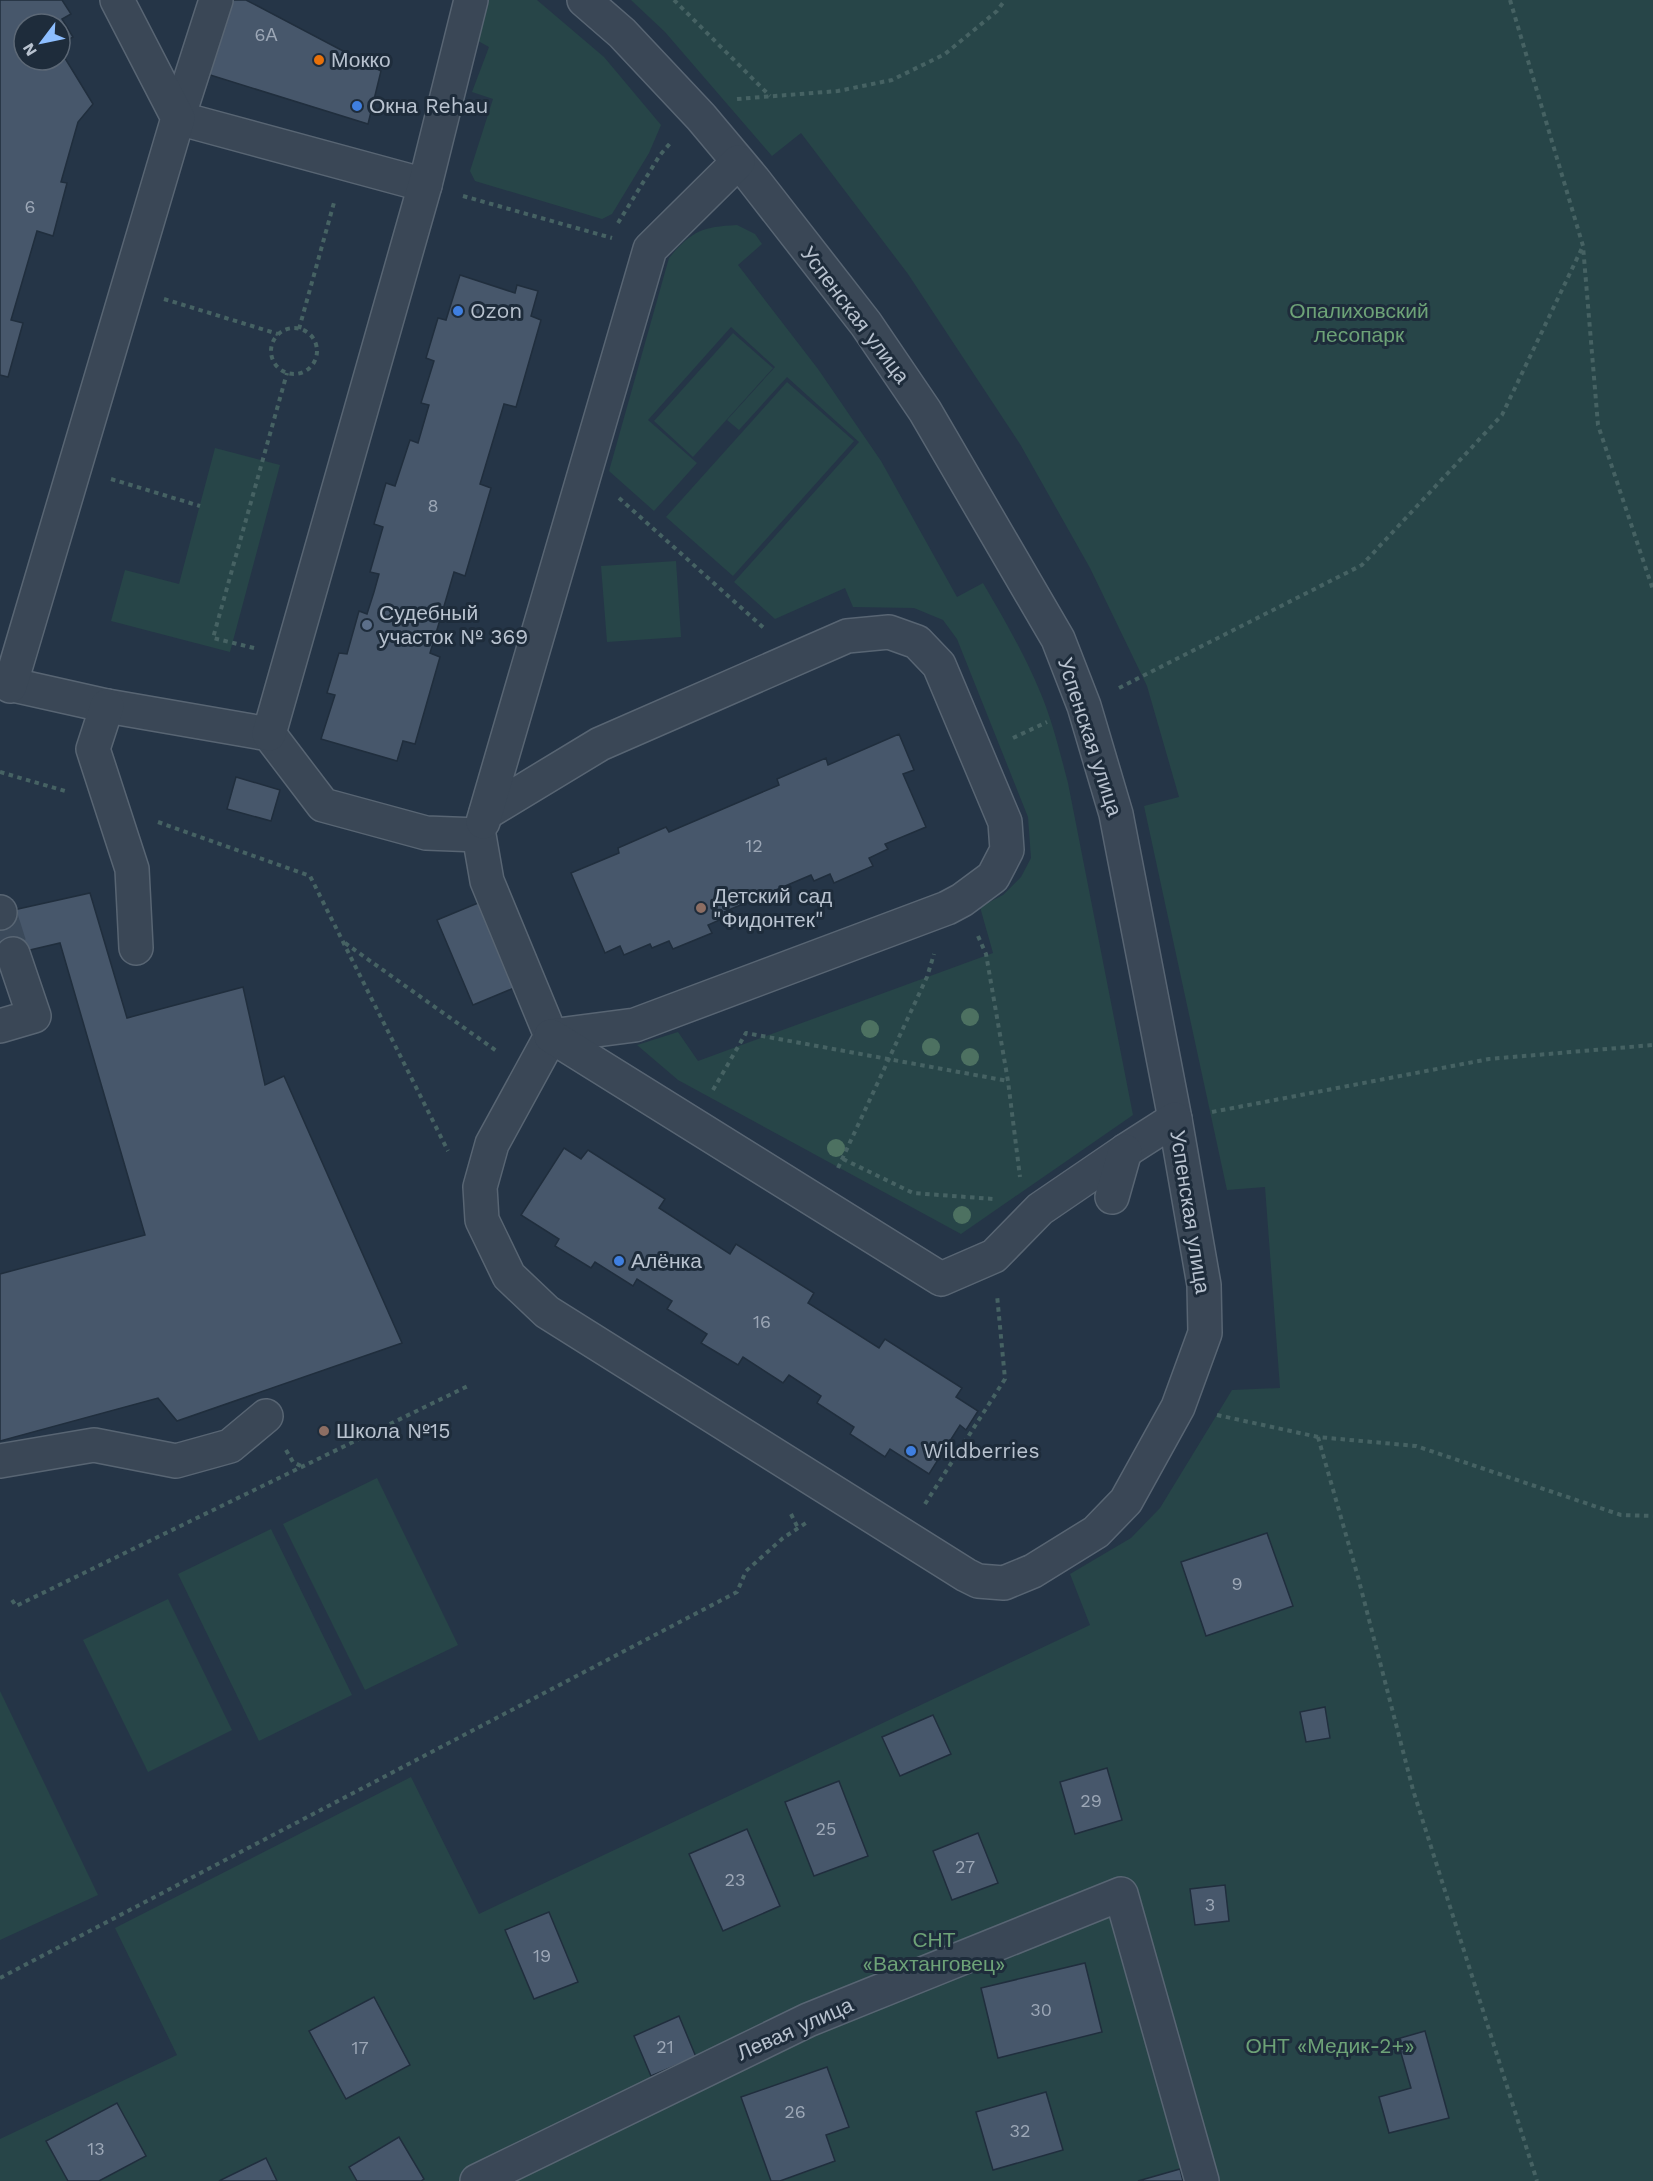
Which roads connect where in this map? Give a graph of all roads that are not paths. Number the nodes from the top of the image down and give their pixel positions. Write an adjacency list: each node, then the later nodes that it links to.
1 (117, 0): 5 (street)
2 (216, 0): 5 (street)
3 (471, 0): 7 (street)
4 (584, 0): 6 (street, Успенская улица)
5 (178, 118): 7 (street); 8 (street)
6 (738, 162): 11 (street); 16 (street, Успенская улица)
7 (425, 185): 10 (street)
8 (5, 684): 9 (street)
9 (107, 706): 10 (street); 12 (street)
10 (269, 734): 11 (street)
11 (483, 824): 15 (street); 15 (street)
12 (136, 948)
13 (14, 954): 14 (street)
14 (0, 1026)
15 (551, 1036): 16 (street, Успенская улица); 17 (street)
16 (1175, 1119): 17 (street)
17 (1125, 1151): 18 (street)
18 (1112, 1197)
19 (266, 1416): 20 (street)
20 (0, 1461)
21 (477, 2181): 22 (street, Левая улица)
22 (1202, 2181)

